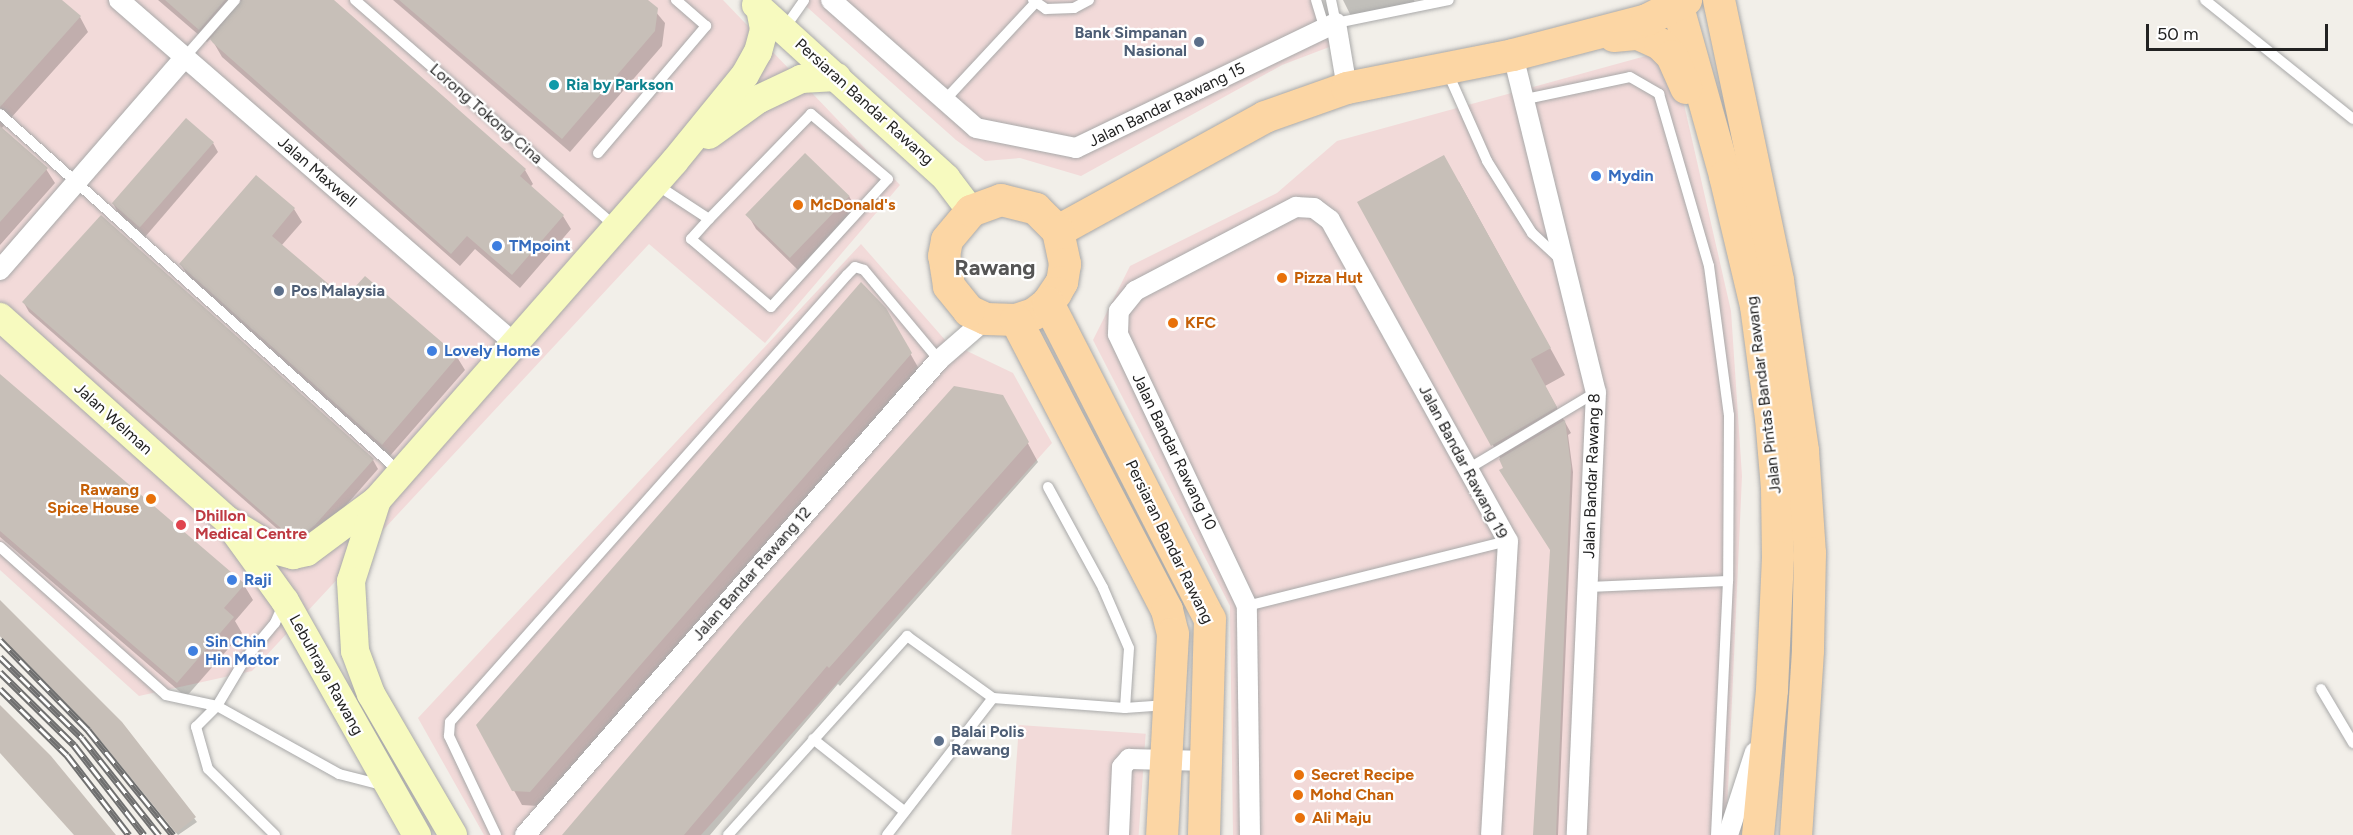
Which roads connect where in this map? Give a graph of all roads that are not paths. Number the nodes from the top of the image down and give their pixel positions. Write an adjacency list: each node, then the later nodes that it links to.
1 (119, 0): 20 (street, Jalan Maxwell)
2 (236, 0): 20 (lane)
3 (356, 0): 35 (lane, Lorong Tokong Cina)
4 (676, 0): 28 (lane)
5 (804, 0): 17 (lane)
6 (831, 0): 25 (street, Jalan Bandar Rawang 15)
7 (1089, 0): 13 (lane)
8 (1316, 0): 16 (lane)
9 (1331, 0): 16 (lane)
10 (1449, 0): 16 (lane)
11 (1719, 0): 85 (main road, Jalan Pintas Bandar Rawang)
12 (2205, 0): 27 (lane)
13 (1035, 1): 25 (lane)
14 (1680, 2): 18 (main road); 43 (main road, Jalan Pintas Bandar Rawang)
15 (755, 4): 17 (street, Persiaran Bandar Rawang); 29 (street)
16 (1331, 26): 23 (street); 25 (street, Jalan Bandar Rawang 15)
17 (784, 29): 22 (street, Persiaran Bandar Rawang)
18 (1577, 39): 19 (main road); 43 (main road)
19 (1513, 55): 21 (main road); 24 (street, Jalan Bandar Rawang 8)
20 (185, 57): 30 (street); 42 (street, Jalan Maxwell)
21 (1446, 67): 23 (main road); 37 (lane)
22 (837, 77): 29 (street); 32 (street, Persiaran Bandar Rawang)
23 (1347, 88): 36 (main road)
24 (1526, 99): 37 (street, Jalan Bandar Rawang 8); 53 (lane)
25 (944, 100)
26 (0, 114): 30 (lane)
27 (2353, 119)
28 (598, 153)
29 (674, 162): 31 (street)
30 (77, 183): 38 (street); 47 (lane)
31 (654, 183): 33 (lane); 35 (street)
32 (971, 211): 36 (main road); 41 (main road)
33 (709, 219): 33 (lane)
34 (1330, 220): 46 (street, Jalan Bandar Rawang 19); 56 (street, Jalan Bandar Rawang 10)
35 (616, 227): 42 (street)
36 (1058, 231): 39 (main road)
37 (1566, 266): 45 (street, Jalan Bandar Rawang 8)
38 (0, 270)
39 (1055, 292): 41 (main road); 66 (main road, Persiaran Bandar Rawang)
40 (0, 317): 50 (street, Jalan Welman)
41 (1001, 320): 44 (street, Jalan Bandar Rawang 12); 60 (main road, Persiaran Bandar Rawang)
42 (514, 343): 47 (street)
43 (1761, 348): 58 (main road, Jalan Pintas Bandar Rawang)
44 (939, 360): 72 (lane); 73 (street, Jalan Bandar Rawang 12)
45 (1596, 392): 46 (lane); 54 (street, Jalan Bandar Rawang 8)
46 (1468, 469): 51 (street, Jalan Bandar Rawang 19)
47 (401, 472): 49 (street)
48 (1048, 487): 62 (lane)
49 (377, 500): 50 (street); 71 (street, Lebuhraya Rawang)
50 (227, 520): 55 (street, Lebuhraya Rawang)
51 (1508, 541): 56 (lane); 80 (street, Jalan Bandar Rawang 19)
52 (0, 547): 61 (lane)
53 (1728, 581): 54 (lane); 82 (lane)
54 (1588, 587): 81 (street, Jalan Bandar Rawang 8)
55 (285, 601): 61 (lane); 67 (street, Lebuhraya Rawang)
56 (1247, 606): 79 (street, Jalan Bandar Rawang 10)
57 (2321, 689): 64 (lane)
58 (1772, 690): 83 (street); 84 (main road, Jalan Pintas Bandar Rawang)
59 (993, 698): 62 (lane); 63 (lane); 68 (lane)
60 (1168, 705): 62 (lane); 65 (main road, Persiaran Bandar Rawang)
61 (217, 706): 67 (lane); 69 (lane)
62 (1125, 708)
63 (813, 740): 68 (lane); 74 (lane)
64 (2353, 743)
65 (1165, 759): 66 (street); 76 (street); 77 (main road, Persiaran Bandar Rawang)
66 (1207, 761): 78 (main road, Persiaran Bandar Rawang)
67 (389, 786): 70 (street, Lebuhraya Rawang)
68 (905, 812): 75 (lane)
69 (275, 835)
70 (417, 835)
71 (453, 835)
72 (496, 835)
73 (525, 835)
74 (728, 835)
75 (887, 835)
76 (1119, 835)
77 (1162, 835)
78 (1203, 835)
79 (1250, 835)
80 (1491, 835)
81 (1577, 835)
82 (1716, 835)
83 (1728, 835)
84 (1758, 835)
85 (1796, 835)

